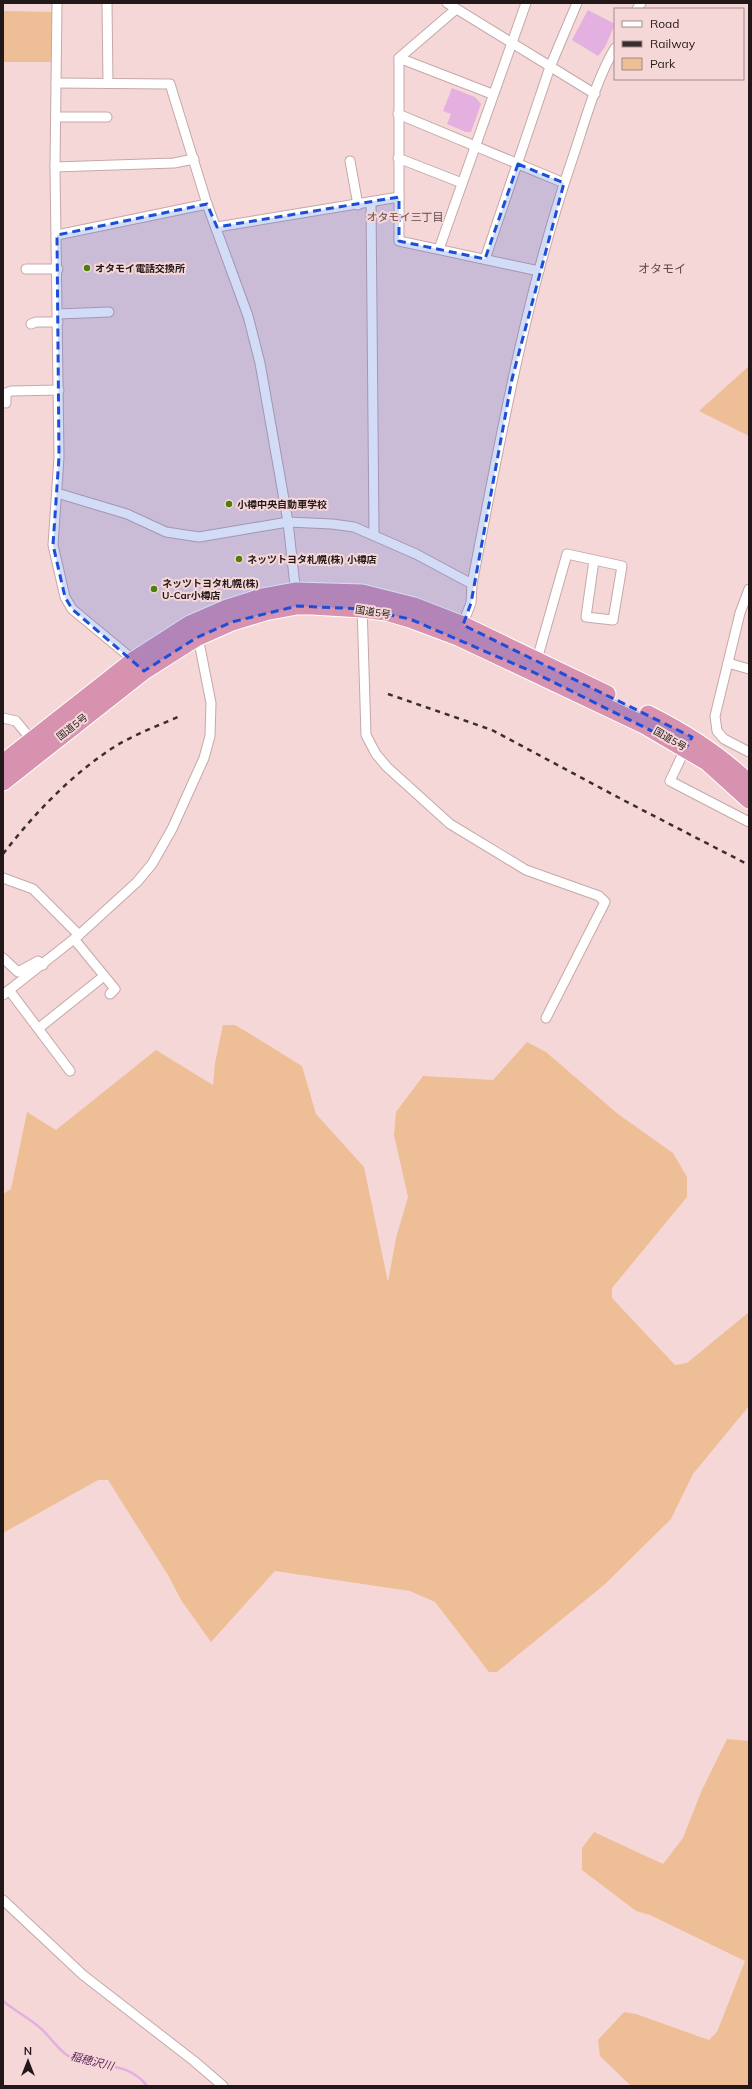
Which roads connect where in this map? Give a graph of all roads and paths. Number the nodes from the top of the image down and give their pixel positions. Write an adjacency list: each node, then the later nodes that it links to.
1 (57, 3): 11 (street)
2 (108, 3): 12 (street)
3 (447, 3): 6 (street)
4 (526, 3): 7 (street)
5 (577, 3): 10 (street)
6 (456, 9): 7 (street); 9 (street)
7 (511, 42): 10 (street); 13 (street)
8 (614, 50): 14 (street)
9 (399, 58): 13 (street); 15 (street)
10 (550, 67): 14 (street); 22 (street)
11 (56, 83): 12 (street); 17 (street)
12 (108, 83): 19 (street)
13 (492, 94): 18 (street)
14 (595, 94): 25 (street)
15 (398, 114): 18 (street); 20 (street)
16 (107, 117): 17 (street)
17 (56, 118): 23 (street)
18 (475, 146): 22 (street); 24 (street)
19 (194, 158): 23 (street); 28 (street)
20 (398, 158): 24 (street); 26 (street)
21 (350, 161): 29 (street)
22 (518, 164): 25 (street); 33 (street)
23 (55, 167): 31 (street)
24 (462, 183): 32 (street)
25 (564, 183): 36 (street)
26 (399, 198): 27 (street); 32 (street)
27 (371, 202): 29 (street); 44 (street)
28 (207, 204): 30 (street); 31 (street)
29 (358, 205): 30 (street)
30 (217, 227): 43 (street)
31 (57, 235): 35 (street)
32 (439, 249): 33 (street)
33 (485, 259): 36 (street)
34 (26, 269): 35 (street)
35 (58, 269): 38 (street)
36 (539, 271): 46 (street)
37 (108, 312): 38 (street)
38 (58, 318): 39 (street); 40 (street)
39 (31, 324)
40 (58, 390): 41 (street); 42 (street)
41 (6, 403)
42 (57, 493): 43 (street); 53 (street)
43 (288, 522): 44 (street); 48 (street)
44 (374, 534): 46 (street)
45 (594, 560): 45 (street); 54 (street)
46 (472, 584): 50 (street)
47 (749, 589): 52 (street)
48 (296, 599): 49 (highway, 国道5号); 51 (highway, 国道5号); 53 (highway, 国道5号)
49 (362, 601): 50 (highway, 国道5号); 72 (street)
50 (460, 631): 54 (highway, 国道5号)
51 (196, 638): 53 (highway, 国道5号); 66 (street)
52 (728, 663): 55 (street); 59 (street)
53 (139, 666): 58 (highway, 国道5号)
54 (535, 666): 57 (highway, 国道5号)
55 (749, 669)
56 (3, 718): 58 (street)
57 (689, 743): 62 (highway, 国道5号); 63 (highway, 国道5号); 64 (street)
58 (36, 746): 60 (highway, 国道5号); 61 (highway, 国道5号)
59 (749, 752)
60 (3, 763)
61 (3, 782)
62 (749, 783)
63 (749, 800)
64 (749, 822)
65 (3, 878): 66 (street)
66 (76, 937): 68 (street); 69 (street)
67 (3, 958): 68 (street)
68 (43, 965): 70 (street)
69 (104, 976): 71 (street); 73 (street)
70 (6, 992): 73 (street)
71 (110, 994)
72 (546, 1018)
73 (38, 1028): 74 (street)
74 (70, 1071)
75 (3, 1900): 76 (street)
76 (223, 2086)

